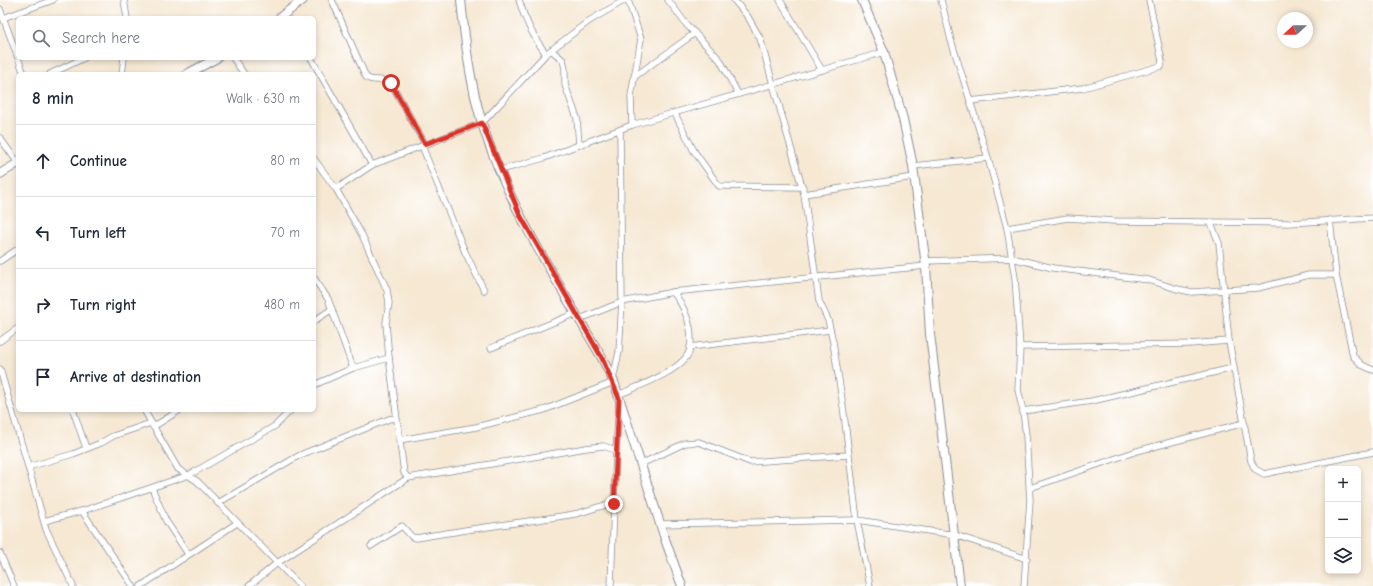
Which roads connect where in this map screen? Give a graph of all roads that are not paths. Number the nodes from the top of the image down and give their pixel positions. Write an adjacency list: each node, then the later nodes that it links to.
1 (53, 0): 18 (street)
2 (124, 0): 17 (street)
3 (303, 0): 16 (street)
4 (332, 0): 44 (street)
5 (461, 0): 40 (street)
6 (519, 0): 21 (street)
7 (625, 0): 21 (street)
8 (628, 0): 35 (street)
9 (668, 0): 19 (street)
10 (734, 0): 36 (street)
11 (780, 0): 29 (street)
12 (862, 0): 22 (street)
13 (941, 0): 38 (street)
14 (1149, 0): 38 (street)
15 (0, 9): 18 (street)
16 (288, 15)
17 (127, 16)
18 (4, 18): 20 (street)
19 (695, 33): 35 (street); 37 (street)
20 (16, 52)
21 (549, 52): 40 (street); 45 (street)
22 (884, 52): 29 (street); 51 (street)
23 (19, 60): 30 (street)
24 (80, 60): 31 (street)
25 (124, 60): 32 (street)
26 (213, 60): 33 (street)
27 (234, 60): 34 (street)
28 (312, 60): 50 (street)
29 (822, 70): 36 (street)
30 (23, 72)
31 (54, 72)
32 (122, 72)
33 (191, 72)
34 (243, 72)
35 (634, 77): 41 (street)
36 (773, 84): 37 (street); 55 (street)
37 (738, 94): 39 (street)
38 (970, 101): 46 (street)
39 (675, 114): 41 (street); 55 (street)
40 (482, 123): 44 (street); 52 (street)
41 (632, 125): 42 (street)
42 (620, 130): 45 (street); 72 (street)
43 (0, 138): 47 (street)
44 (423, 145): 50 (street); 69 (street)
45 (579, 145): 52 (street)
46 (988, 158): 51 (street); 61 (street)
47 (16, 160)
48 (316, 162): 56 (street)
49 (16, 164): 53 (street)
50 (372, 165): 56 (street)
51 (912, 166): 54 (street)
52 (500, 170): 74 (street)
53 (0, 174)
54 (914, 177): 57 (street); 65 (street)
55 (802, 187): 57 (street)
56 (336, 189): 83 (street)
57 (804, 194): 67 (street)
58 (1373, 218): 59 (street)
59 (1330, 220): 60 (street); 66 (street)
60 (1211, 223): 61 (street); 70 (street)
61 (1007, 228): 63 (street)
62 (16, 250): 64 (street)
63 (1012, 258): 65 (street); 70 (street); 81 (street)
64 (0, 261)
65 (926, 263): 67 (street); 117 (street)
66 (1336, 275): 70 (street); 87 (street)
67 (815, 277): 71 (street); 77 (street)
68 (316, 281): 73 (street)
69 (484, 290)
70 (1222, 291): 79 (street)
71 (673, 292): 72 (street); 80 (street)
72 (622, 302): 74 (street); 88 (street)
73 (332, 309): 75 (street); 84 (street)
74 (578, 316): 82 (street); 88 (street)
75 (316, 320)
76 (16, 329): 78 (street)
77 (830, 330): 80 (street); 103 (street)
78 (0, 340)
79 (1229, 341): 81 (street); 85 (street)
80 (690, 347): 90 (street)
81 (1020, 347): 91 (street)
82 (491, 348)
83 (389, 358): 84 (street); 96 (street)
84 (353, 368): 89 (street)
85 (1233, 368): 91 (street); 97 (street)
86 (0, 369): 105 (street)
87 (1373, 370)
88 (613, 381): 90 (street); 99 (street)
89 (316, 384)
90 (619, 396): 101 (street); 104 (street)
91 (1023, 411): 109 (street)
92 (74, 412): 100 (street)
93 (145, 412): 98 (street)
94 (176, 412): 98 (street)
95 (289, 412): 106 (street)
96 (396, 418): 99 (street); 110 (street)
97 (1244, 423): 102 (street); 109 (street)
98 (152, 425): 100 (street); 106 (street)
99 (399, 440): 107 (street)
100 (86, 448): 105 (street)
101 (616, 450): 107 (street); 111 (street)
102 (1373, 452)
103 (848, 455): 104 (street); 113 (street)
104 (641, 464): 116 (street)
105 (28, 467): 114 (street)
106 (189, 475): 108 (street); 110 (street)
107 (408, 478): 122 (street)
108 (152, 488): 112 (street); 120 (street)
109 (1030, 488): 121 (street)
110 (218, 503): 115 (street)
111 (614, 504): 118 (street); 129 (street)
112 (82, 511): 114 (street); 125 (street)
113 (857, 520): 116 (street); 117 (street); 131 (street)
114 (44, 521): 124 (street)
115 (236, 523): 120 (street); 122 (street)
116 (660, 524): 130 (street)
117 (955, 535): 121 (street); 132 (street)
118 (371, 546)
119 (0, 553): 123 (street)
120 (188, 554): 126 (street)
121 (1026, 559): 133 (street)
122 (277, 563): 127 (street); 128 (street)
123 (14, 586)
124 (73, 586)
125 (133, 586)
126 (141, 586)
127 (249, 586)
128 (300, 586)
129 (611, 586)
130 (682, 586)
131 (870, 586)
132 (960, 586)
133 (1024, 586)

